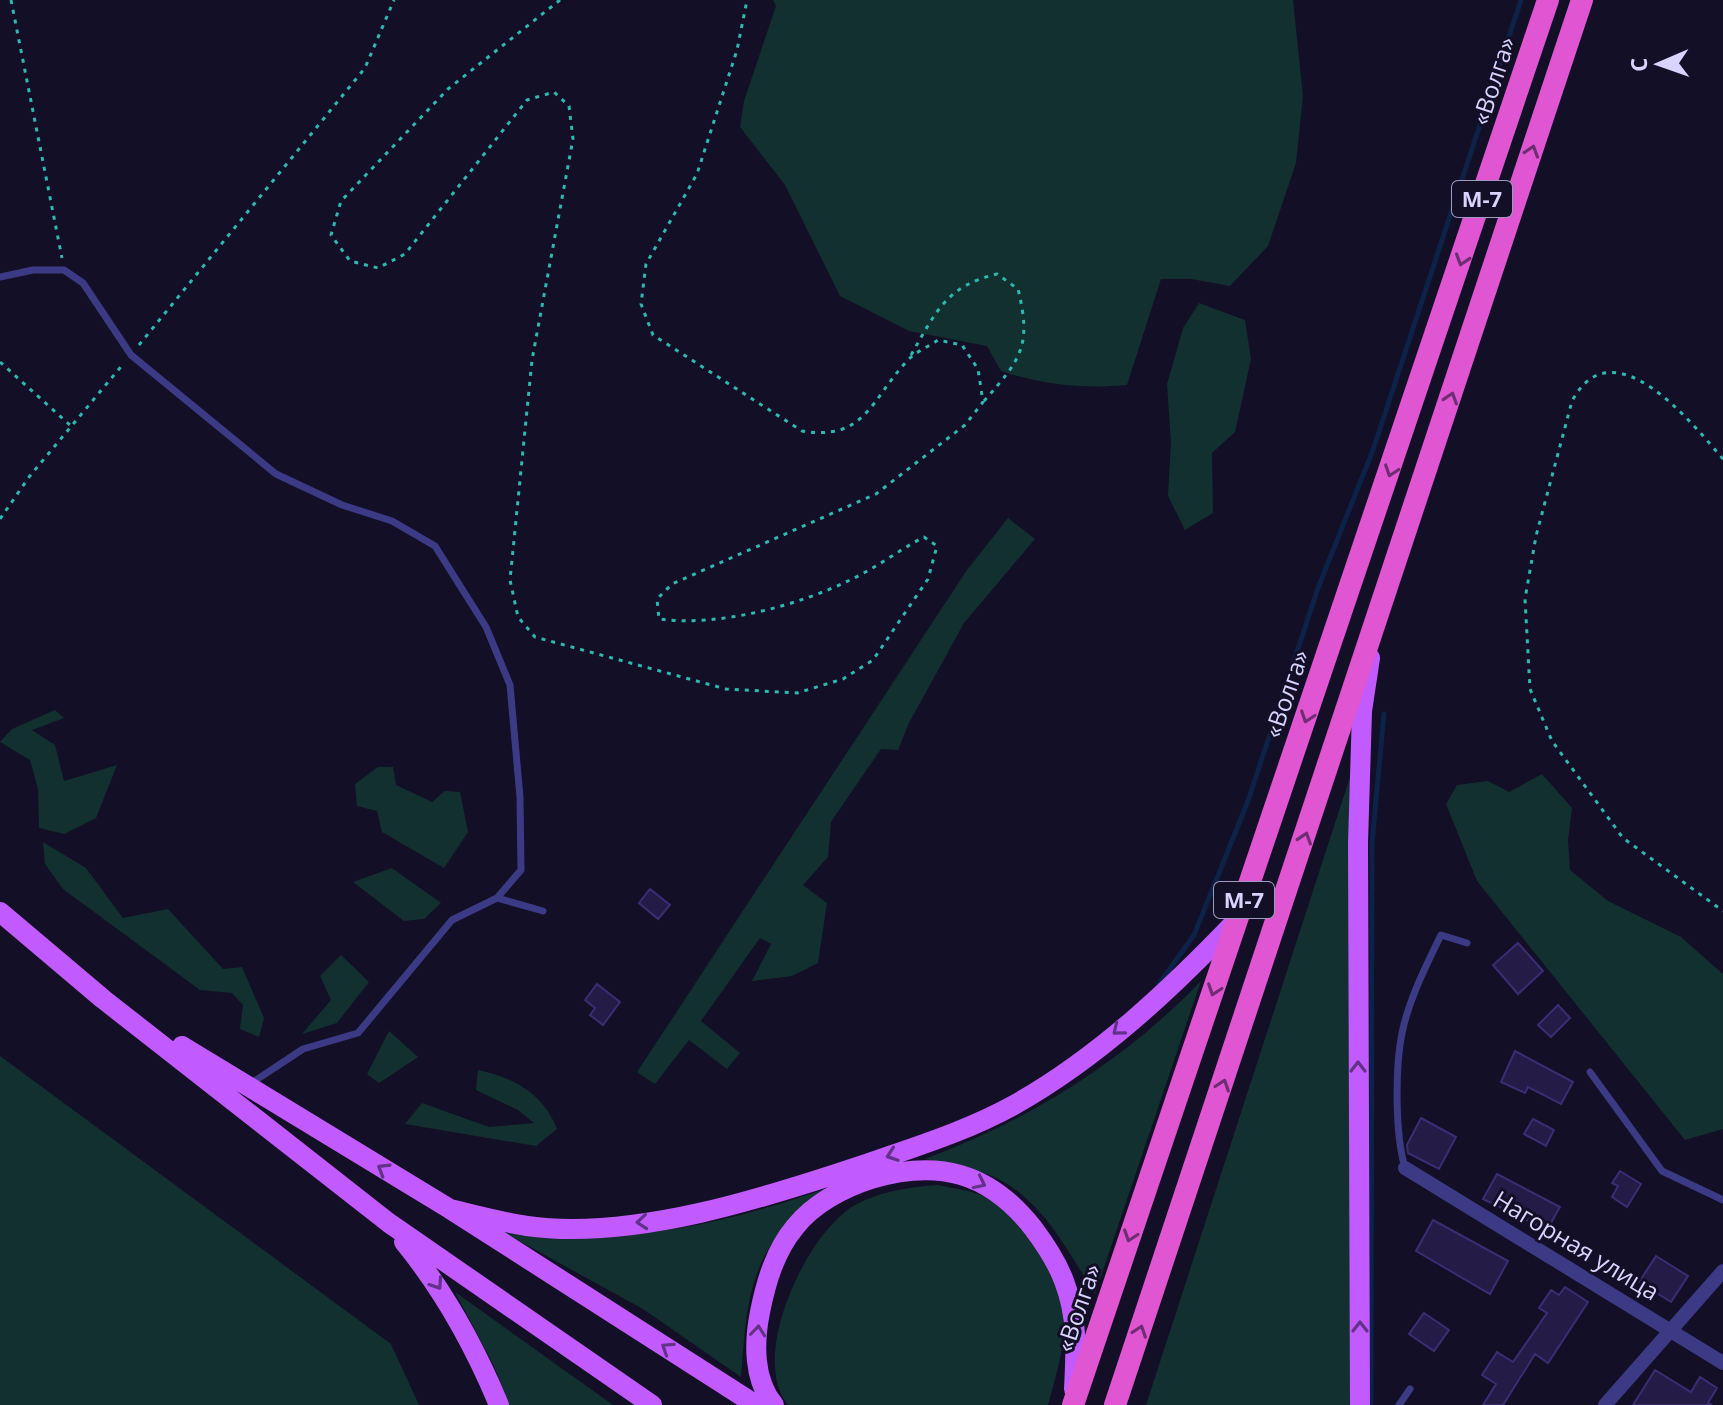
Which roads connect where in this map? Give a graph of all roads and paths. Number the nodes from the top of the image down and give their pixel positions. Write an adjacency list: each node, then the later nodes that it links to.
1 (11, 0): 7 (path)
2 (394, 0): 9 (path)
3 (560, 0): 12 (path)
4 (747, 0): 10 (path)
5 (1548, 0): 21 (highway, «Волга» / М-7, one-way to 21)
6 (1582, 0): 16 (highway, М-7, one-way to 6)
7 (64, 270): 8 (lane); 9 (lane)
8 (0, 277)
9 (131, 355): 13 (path); 17 (lane)
10 (909, 358): 12 (path); 12 (path)
11 (0, 362): 13 (path)
12 (983, 402)
13 (71, 426): 15 (path)
14 (1723, 459): 19 (path)
15 (0, 519)
16 (1373, 632): 39 (highway, М-7, one-way to 16); 40 (main road, one-way to 16)
17 (497, 898): 18 (lane); 25 (lane)
18 (543, 911)
19 (1723, 911)
20 (0, 912): 23 (main road)
21 (1237, 920): 28 (main road, one-way to 28); 34 (highway, «Волга» / М-7, one-way to 34)
22 (1467, 943): 26 (lane)
23 (103, 999): 25 (main road); 29 (main road)
24 (1590, 1072): 27 (lane)
25 (248, 1086): 28 (main road, one-way to 25)
26 (1405, 1168): 31 (street, Нагорная улица)
27 (1723, 1200)
28 (450, 1209): 37 (main road, one-way to 28)
29 (389, 1223): 35 (main road, one-way to 35); 36 (main road)
30 (1723, 1271): 31 (street)
31 (1670, 1330): 32 (street, Нагорная улица); 42 (street)
32 (1723, 1363)
33 (1410, 1389): 41 (lane)
34 (1074, 1404): 38 (main road, one-way to 34)
35 (499, 1405)
36 (652, 1405)
37 (756, 1405)
38 (774, 1405)
39 (1115, 1405)
40 (1360, 1405)
41 (1399, 1405)
42 (1605, 1405)

